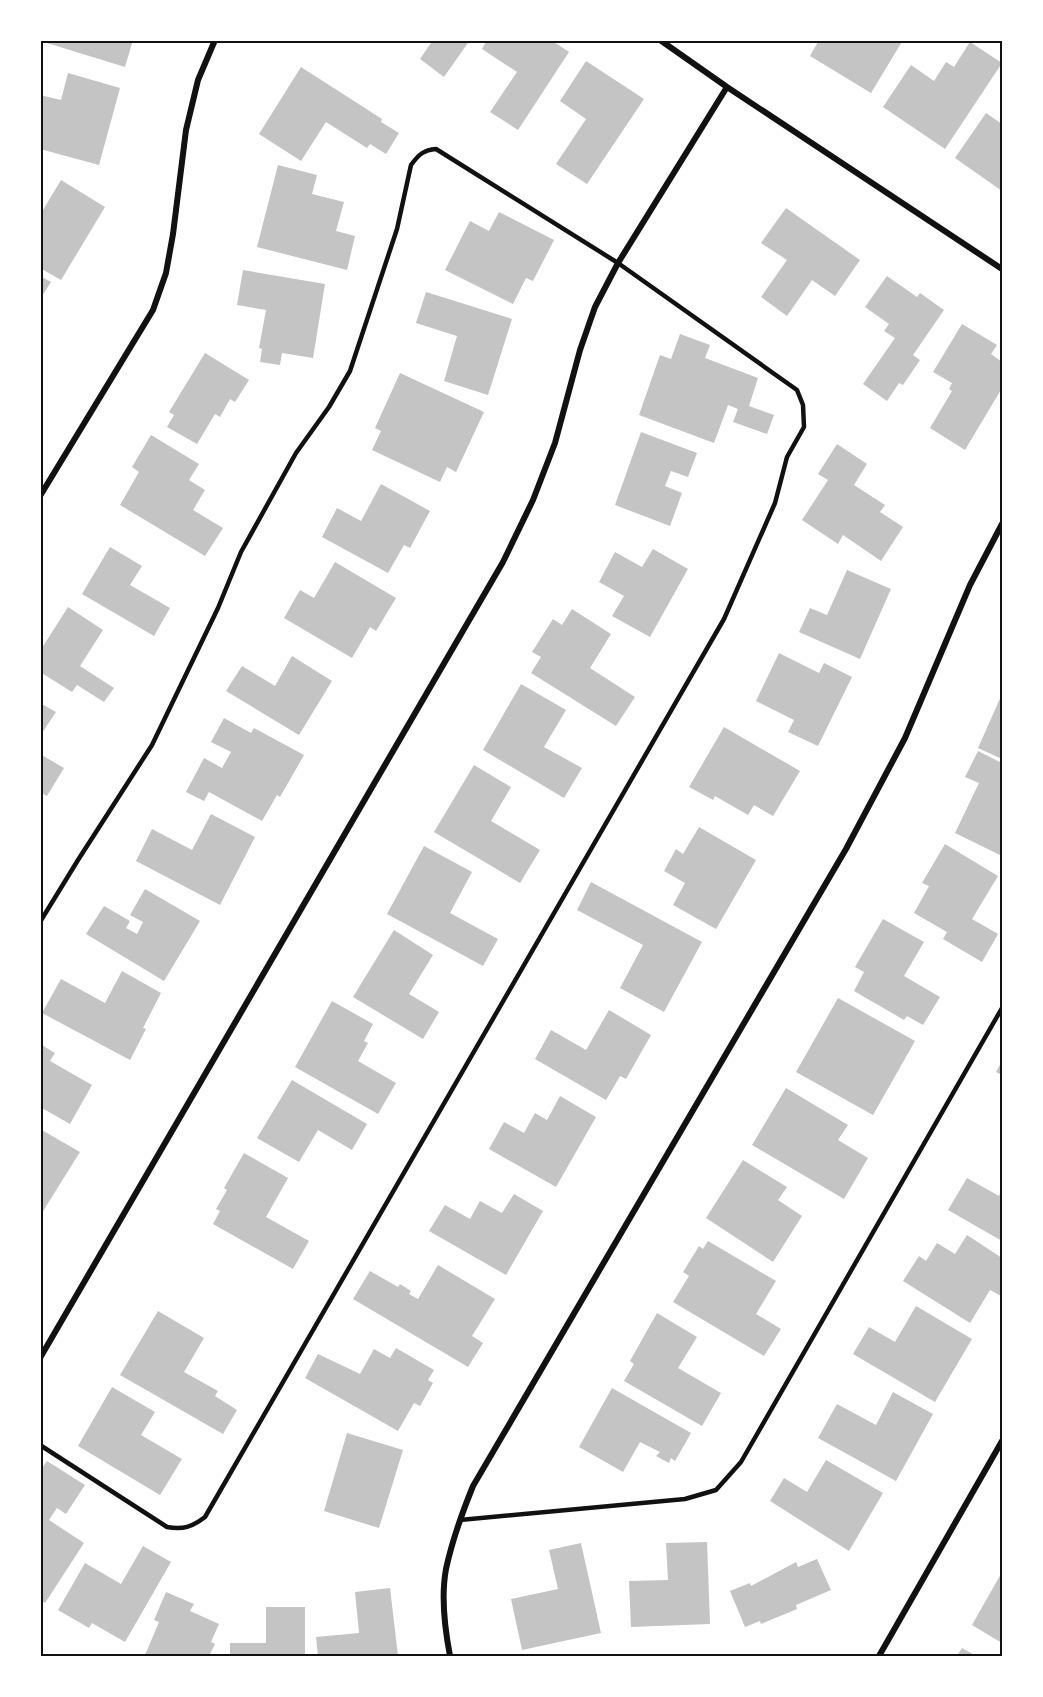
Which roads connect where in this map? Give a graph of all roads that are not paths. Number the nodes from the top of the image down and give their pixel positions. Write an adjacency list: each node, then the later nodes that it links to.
1 (215, 40): 6 (street)
2 (660, 40): 3 (street)
3 (727, 87): 4 (street); 5 (street)
4 (618, 263): 8 (lane); 10 (street); 12 (lane)
5 (1002, 269)
6 (40, 496)
7 (1002, 524): 13 (street)
8 (40, 922)
9 (1002, 1008): 13 (lane)
10 (40, 1358)
11 (1002, 1441): 15 (street)
12 (40, 1445)
13 (460, 1520): 14 (street)
14 (450, 1656)
15 (879, 1656)

